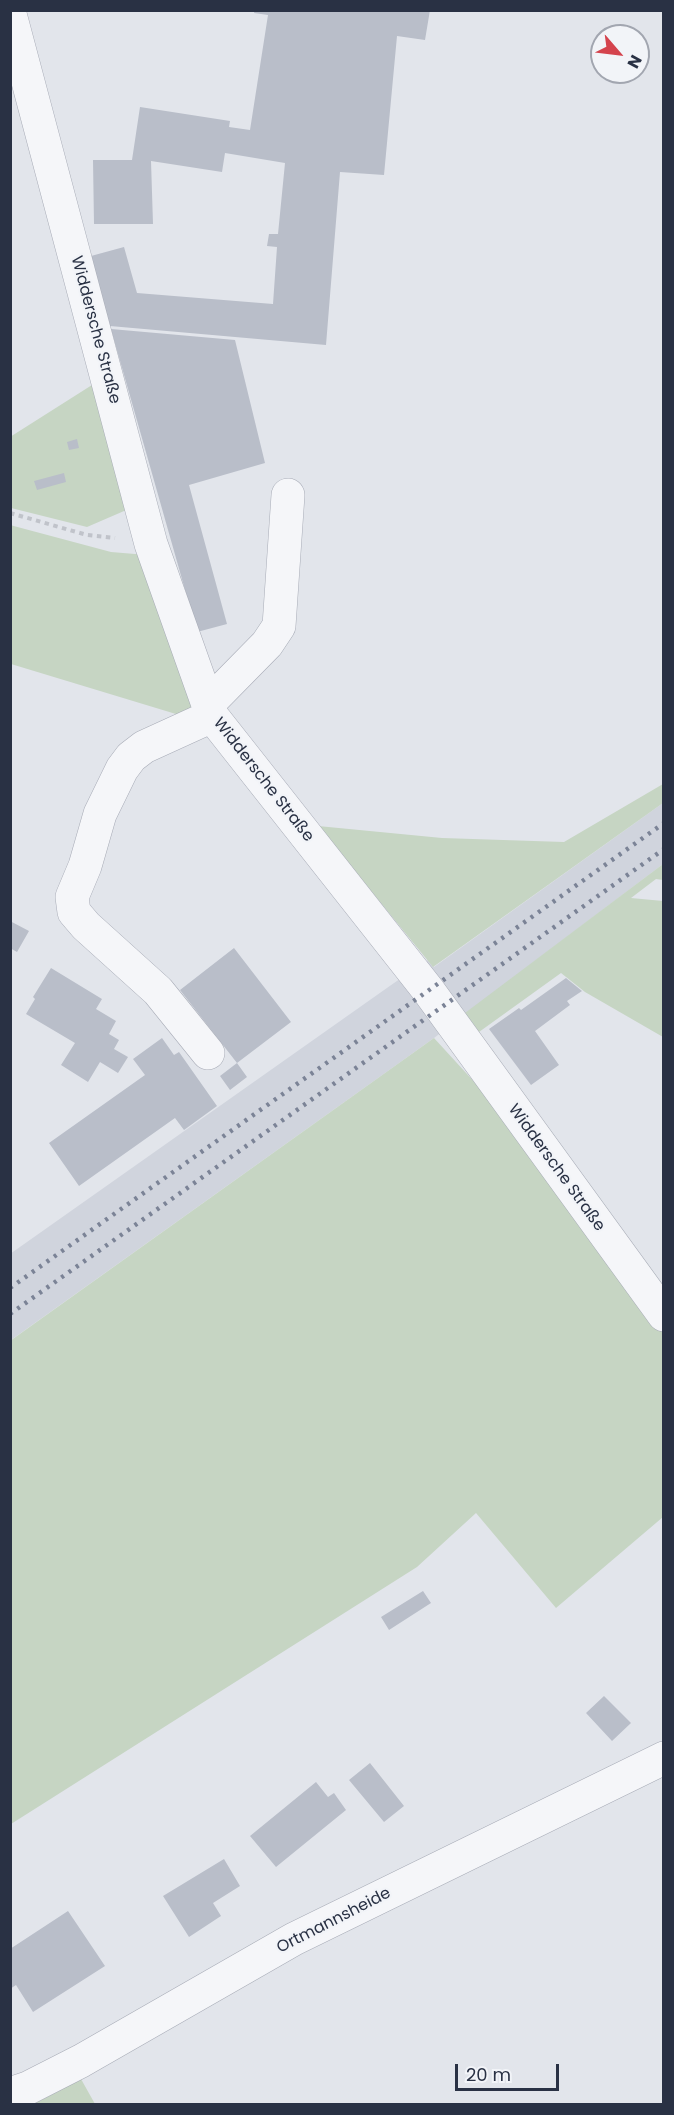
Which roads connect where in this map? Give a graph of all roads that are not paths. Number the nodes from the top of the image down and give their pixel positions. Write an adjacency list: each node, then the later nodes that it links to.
1 (10, 14): 3 (street, Widdersche Straße)
2 (288, 495): 3 (street)
3 (210, 710): 4 (street); 5 (street, Widdersche Straße)
4 (208, 1053)
5 (663, 1315)
6 (663, 1758): 7 (street, Ortmannsheide)
7 (10, 2094)

